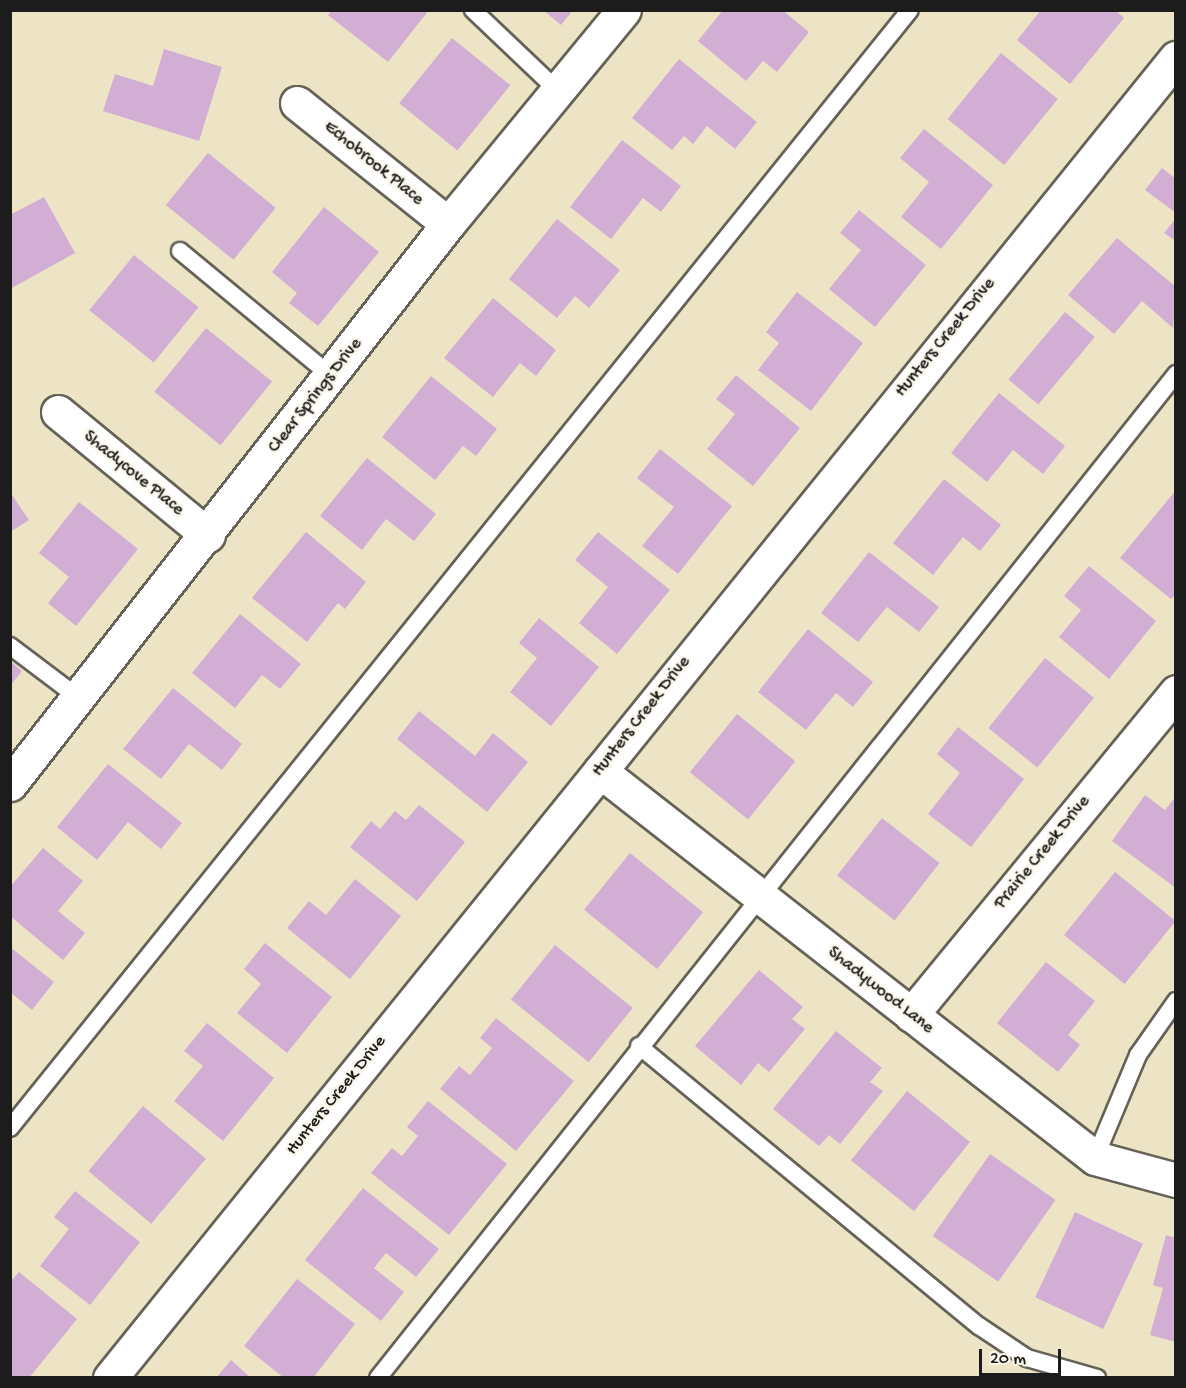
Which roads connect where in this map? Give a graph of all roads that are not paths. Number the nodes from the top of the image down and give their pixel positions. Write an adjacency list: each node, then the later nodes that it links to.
1 (473, 10): 5 (lane)
2 (624, 10): 5 (street, Clear Springs Drive)
3 (910, 10): 22 (lane)
4 (1176, 58): 16 (street, Hunters Creek Drive)
5 (556, 89): 7 (street, Clear Springs Drive)
6 (297, 103): 7 (street, Echobrook Place)
7 (448, 224): 10 (street, Clear Springs Drive)
8 (180, 251): 10 (lane)
9 (1176, 374): 18 (lane)
10 (331, 376): 12 (street, Clear Springs Drive)
11 (58, 412): 12 (street, Shadycove Place)
12 (208, 535): 15 (street, Clear Springs Drive)
13 (10, 646): 15 (lane)
14 (1176, 692): 20 (street, Prairie Creek Drive)
15 (79, 698): 17 (street, Clear Springs Drive)
16 (600, 771): 18 (street, Shadywood Lane); 25 (street, Hunters Creek Drive)
17 (10, 784)
18 (758, 897): 20 (street, Shadywood Lane); 21 (lane)
19 (1176, 1001): 23 (lane)
20 (911, 1015): 23 (street, Shadywood Lane)
21 (639, 1046): 26 (lane); 27 (lane)
22 (10, 1128)
23 (1095, 1158): 24 (street, Shadywood Lane)
24 (1176, 1180)
25 (110, 1377)
26 (378, 1377)
27 (1097, 1377)

